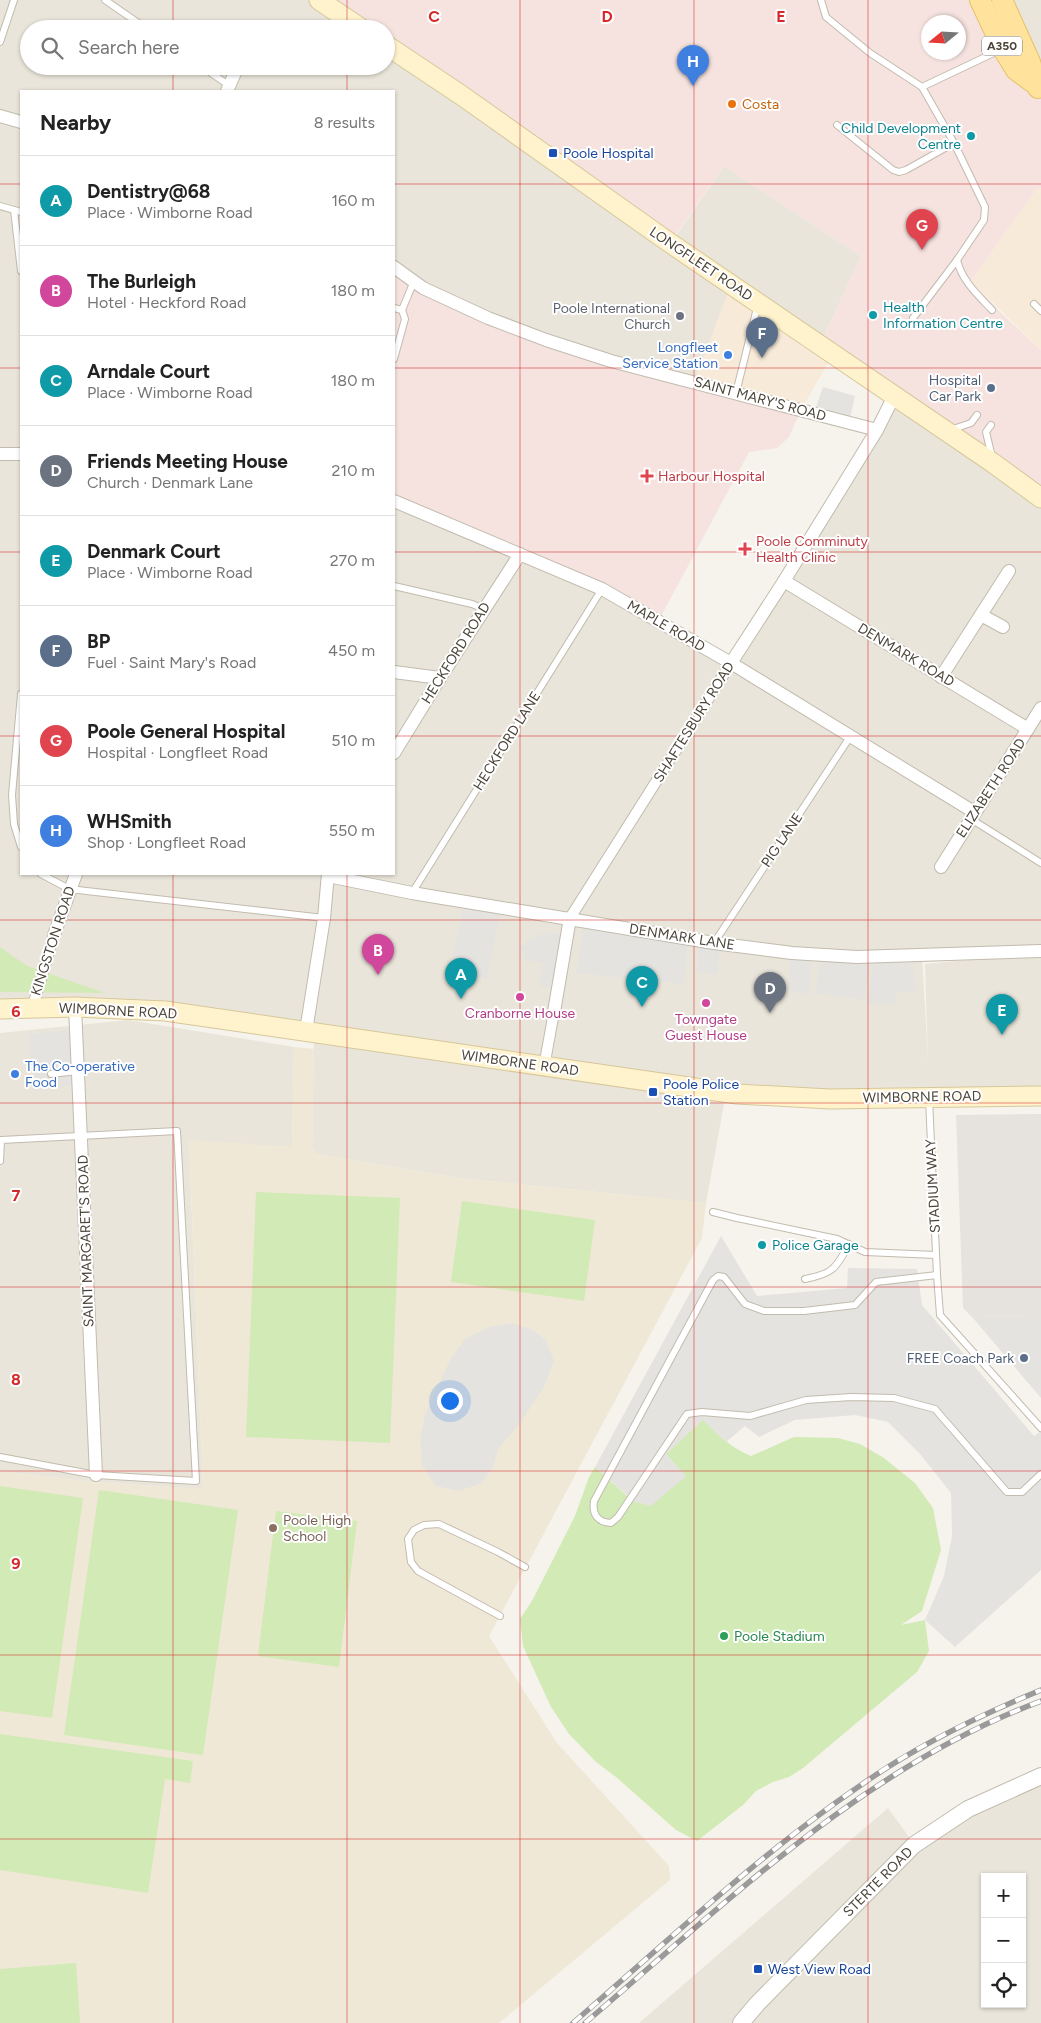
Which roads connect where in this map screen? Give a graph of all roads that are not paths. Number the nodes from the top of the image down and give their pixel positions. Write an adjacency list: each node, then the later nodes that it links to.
1 (14, 0): 9 (lane)
2 (105, 0): 7 (lane)
3 (319, 0): 8 (main road)
4 (821, 0): 14 (lane)
5 (980, 0): 10 (main road, A350)
6 (1002, 0): 10 (main road, A350)
7 (134, 20)
8 (349, 20)
9 (0, 42)
10 (1011, 45): 14 (lane); 15 (main road, A350)
11 (395, 51): 27 (main road, LONGFLEET ROAD)
12 (212, 75): 16 (lane)
13 (234, 75): 16 (street)
14 (922, 86): 20 (lane)
15 (1038, 88)
16 (229, 89)
17 (0, 116): 18 (street)
18 (20, 122)
19 (836, 124): 20 (lane)
20 (954, 143): 24 (lane)
21 (0, 206): 22 (lane)
22 (18, 211): 23 (lane)
23 (20, 251)
24 (958, 260): 31 (lane); 33 (lane)
25 (395, 268): 26 (street, SAINT MARY'S ROAD)
26 (414, 281): 30 (lane); 35 (street, SAINT MARY'S ROAD)
27 (758, 303): 35 (lane); 36 (main road, LONGFLEET ROAD)
28 (1034, 304): 32 (lane)
29 (395, 308): 30 (lane)
30 (402, 310): 34 (lane)
31 (992, 310)
32 (1041, 311)
33 (913, 318)
34 (395, 355)
35 (736, 393): 39 (street, SAINT MARY'S ROAD)
36 (894, 396): 39 (street, SHAFTESBURY ROAD); 40 (main road, LONGFLEET ROAD)
37 (977, 415): 40 (lane)
38 (990, 426): 43 (lane)
39 (877, 430): 48 (street, SHAFTESBURY ROAD)
40 (946, 431): 43 (main road, LONGFLEET ROAD)
41 (0, 454): 42 (street)
42 (20, 454)
43 (993, 463): 44 (main road, LONGFLEET ROAD)
44 (1041, 498)
45 (395, 501): 46 (street, MAPLE ROAD)
46 (520, 554): 50 (street, MAPLE ROAD); 51 (street, HECKFORD ROAD)
47 (1009, 571): 52 (street)
48 (784, 581): 54 (street, SHAFTESBURY ROAD); 56 (street, DENMARK ROAD)
49 (395, 586): 51 (lane)
50 (602, 589): 54 (street, MAPLE ROAD); 71 (lane, HECKFORD LANE)
51 (484, 609): 57 (street, HECKFORD ROAD)
52 (981, 616): 53 (street); 56 (street)
53 (1003, 627)
54 (731, 663): 61 (street, MAPLE ROAD); 73 (street, SHAFTESBURY ROAD)
55 (395, 672): 57 (street)
56 (941, 677): 60 (street, DENMARK ROAD)
57 (440, 678): 62 (street, HECKFORD ROAD)
58 (20, 705): 64 (lane)
59 (1040, 711): 60 (street, ELIZABETH ROAD)
60 (1028, 729): 63 (street, ELIZABETH ROAD)
61 (850, 737): 63 (street, MAPLE ROAD); 75 (lane, PIG LANE)
62 (395, 751)
63 (972, 815): 65 (lane); 66 (street, ELIZABETH ROAD)
64 (20, 844)
65 (1041, 864)
66 (941, 867)
67 (43, 875): 70 (lane)
68 (76, 875): 70 (street, KINGSTON ROAD)
69 (328, 875): 71 (street, DENMARK LANE); 72 (street)
70 (70, 889): 72 (lane); 74 (street, KINGSTON ROAD)
71 (412, 893): 73 (street, DENMARK LANE)
72 (324, 918): 81 (street)
73 (570, 918): 75 (street, DENMARK LANE); 80 (street, SHAFTESBURY ROAD)
74 (54, 935): 79 (street, KINGSTON ROAD)
75 (714, 943): 76 (street, DENMARK LANE)
76 (1041, 951)
77 (75, 1008): 79 (main road, WIMBORNE ROAD); 81 (main road, WIMBORNE ROAD); 83 (street, SAINT MARGARET'S ROAD)
78 (0, 1009): 79 (main road, WIMBORNE ROAD)
79 (32, 1009)
80 (554, 1012): 82 (street, SHAFTESBURY ROAD)
81 (306, 1031): 82 (main road, WIMBORNE ROAD)
82 (544, 1067): 86 (main road, WIMBORNE ROAD)
83 (78, 1071): 84 (lane); 87 (street, SAINT MARGARET'S ROAD)
84 (51, 1074)
85 (1041, 1096): 86 (main road, WIMBORNE ROAD)
86 (929, 1097): 92 (lane, STADIUM WAY)
87 (82, 1136): 88 (lane); 98 (street, SAINT MARGARET'S ROAD); 98 (lane)
88 (1, 1140): 89 (lane)
89 (0, 1160)
90 (713, 1212): 91 (lane)
91 (849, 1244): 92 (lane); 94 (lane)
92 (936, 1255): 93 (lane, STADIUM WAY)
93 (937, 1275): 95 (lane, STADIUM WAY); 97 (lane)
94 (805, 1279)
95 (1039, 1426)
96 (0, 1457): 98 (lane)
97 (1041, 1474)
98 (96, 1475)
99 (526, 1568): 100 (lane)
100 (500, 1616)
101 (1041, 1776): 102 (street, STERTE ROAD)
102 (742, 2023)

